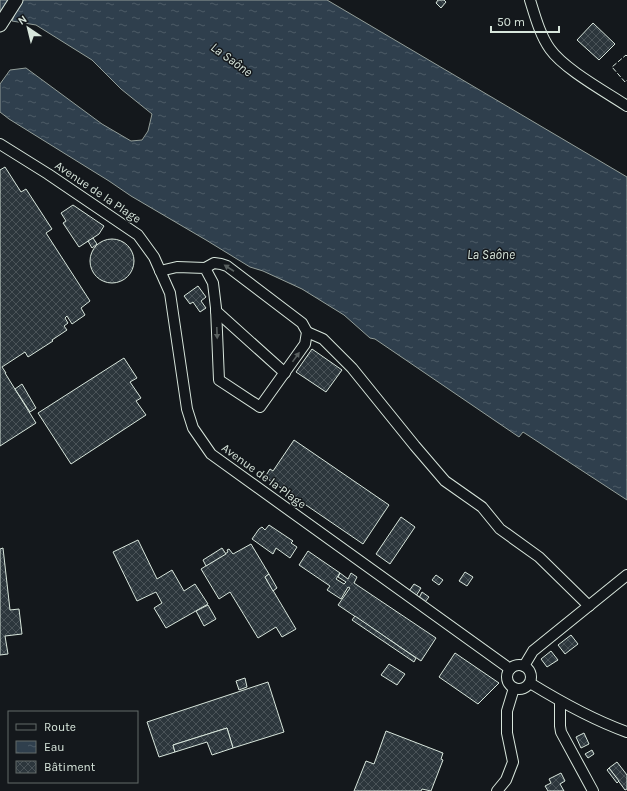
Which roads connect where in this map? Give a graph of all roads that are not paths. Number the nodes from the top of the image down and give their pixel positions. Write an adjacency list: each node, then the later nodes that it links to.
1 (16, 0): 3 (main road)
2 (530, 0): 4 (street)
3 (0, 25)
4 (627, 106)
5 (0, 144): 7 (street, Avenue de la Plage)
6 (206, 268): 7 (street); 8 (street); 9 (street, one-way to 6)
7 (160, 271): 14 (street, Avenue de la Plage)
8 (216, 311): 10 (street); 10 (street, one-way to 10)
9 (307, 332): 10 (street, one-way to 9); 12 (street)
10 (285, 373)
11 (627, 575): 12 (street)
12 (589, 606): 13 (street)
13 (524, 666): 14 (street); 15 (street)
14 (510, 669): 16 (street)
15 (530, 683): 16 (street); 17 (street)
16 (514, 688): 19 (street)
17 (560, 702): 18 (street); 20 (street)
18 (627, 732)
19 (497, 791)
20 (593, 791)

